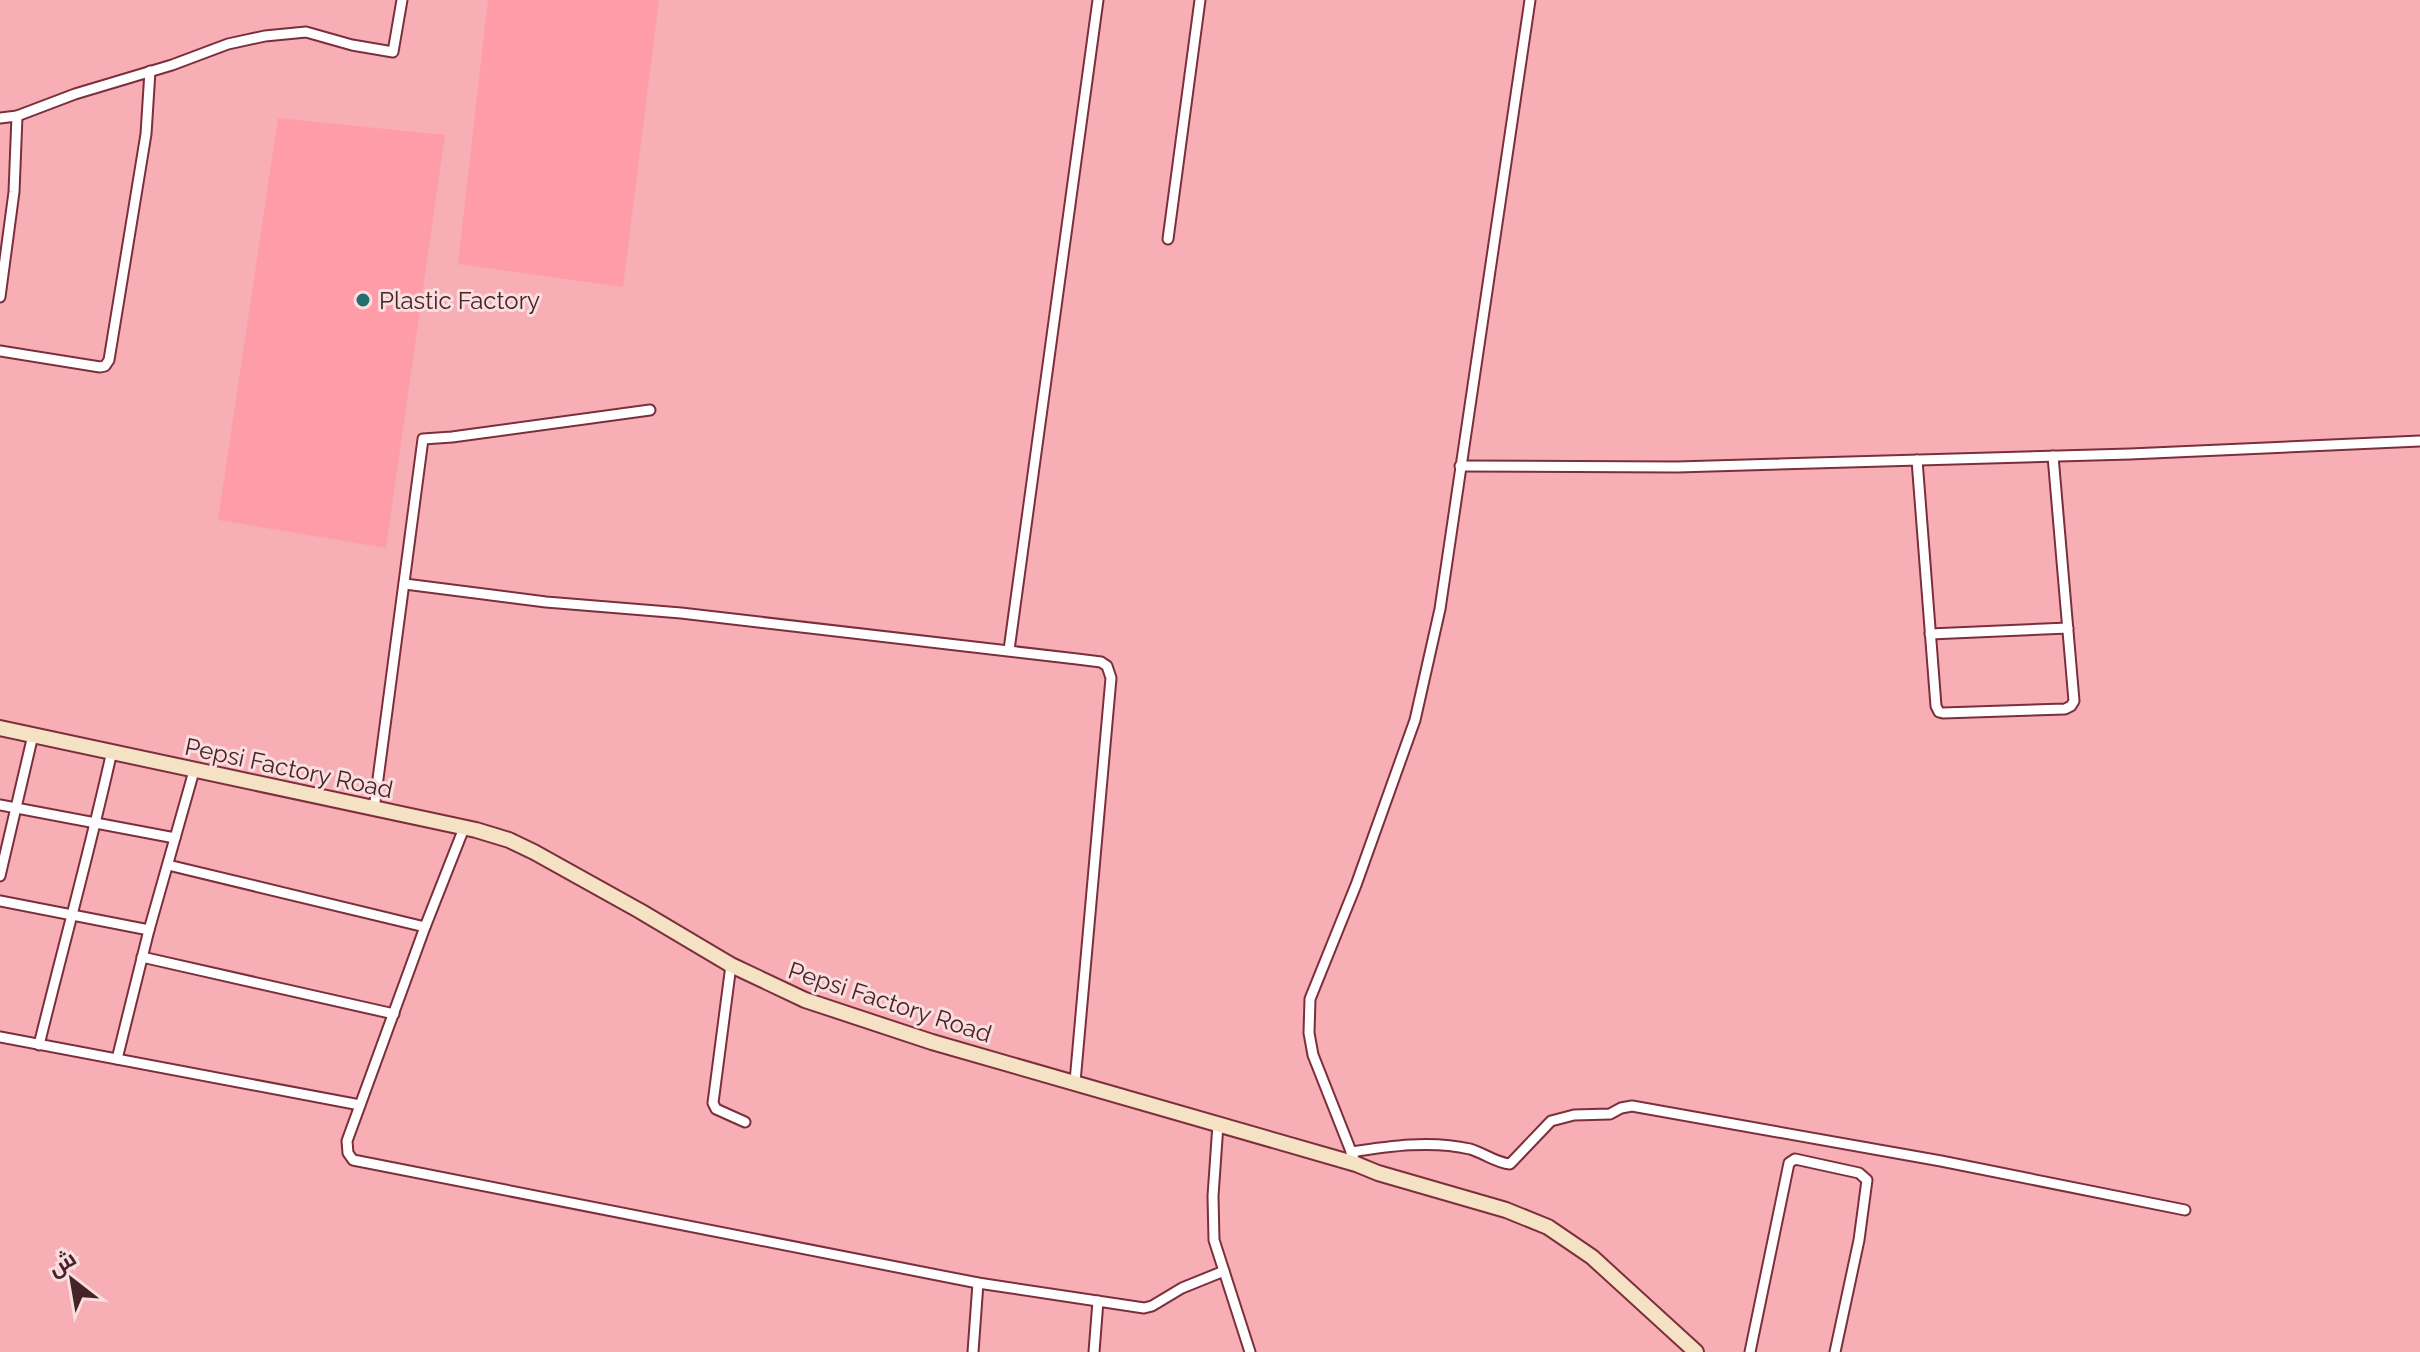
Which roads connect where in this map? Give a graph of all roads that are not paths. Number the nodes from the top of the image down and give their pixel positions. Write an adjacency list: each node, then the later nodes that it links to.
1 (402, 0): 5 (street)
2 (1098, 0): 19 (street)
3 (1200, 0): 8 (street)
4 (1530, 0): 15 (street)
5 (150, 71): 6 (street); 10 (street)
6 (17, 116): 7 (street); 9 (street)
7 (0, 118)
8 (1168, 239)
9 (0, 297)
10 (0, 351)
11 (650, 410): 16 (street)
12 (2420, 441): 13 (street)
13 (2053, 456): 14 (street); 17 (street)
14 (1917, 460): 15 (street); 18 (street)
15 (1460, 466): 46 (street)
16 (405, 584): 19 (street); 26 (street)
17 (2068, 628): 18 (street); 18 (street)
18 (1930, 634)
19 (1009, 650): 42 (street)
20 (0, 728): 21 (main road, Pepsi Factory Road)
21 (33, 735): 22 (main road, Pepsi Factory Road); 25 (street)
22 (112, 751): 23 (main road, Pepsi Factory Road); 27 (street)
23 (194, 771): 26 (main road, Pepsi Factory Road); 29 (street)
24 (0, 805): 25 (street)
25 (17, 808): 27 (street); 31 (street)
26 (374, 809): 28 (main road, Pepsi Factory Road)
27 (96, 824): 29 (street); 33 (street)
28 (464, 828): 34 (street); 37 (main road, Pepsi Factory Road)
29 (175, 838): 30 (street)
30 (168, 865): 34 (street); 35 (street)
31 (0, 876)
32 (0, 901): 33 (street)
33 (70, 915): 35 (street); 40 (street)
34 (425, 927): 38 (street)
35 (149, 930): 36 (street)
36 (142, 957): 38 (street); 41 (street)
37 (731, 965): 42 (main road, Pepsi Factory Road); 44 (street)
38 (394, 1014): 43 (street)
39 (0, 1037): 40 (street)
40 (39, 1045): 41 (street)
41 (117, 1059): 43 (street)
42 (1075, 1082): 45 (main road, Pepsi Factory Road)
43 (360, 1105): 49 (street)
44 (745, 1122)
45 (1218, 1124): 46 (main road, Pepsi Factory Road); 48 (street)
46 (1354, 1158): 47 (street); 54 (main road, Pepsi Factory Road)
47 (2185, 1210)
48 (1224, 1271): 50 (street); 53 (street)
49 (978, 1283): 50 (street); 51 (street)
50 (1098, 1301): 52 (street)
51 (973, 1352)
52 (1094, 1352)
53 (1250, 1352)
54 (1696, 1352)
55 (1750, 1352): 56 (street)
56 (1835, 1352)

